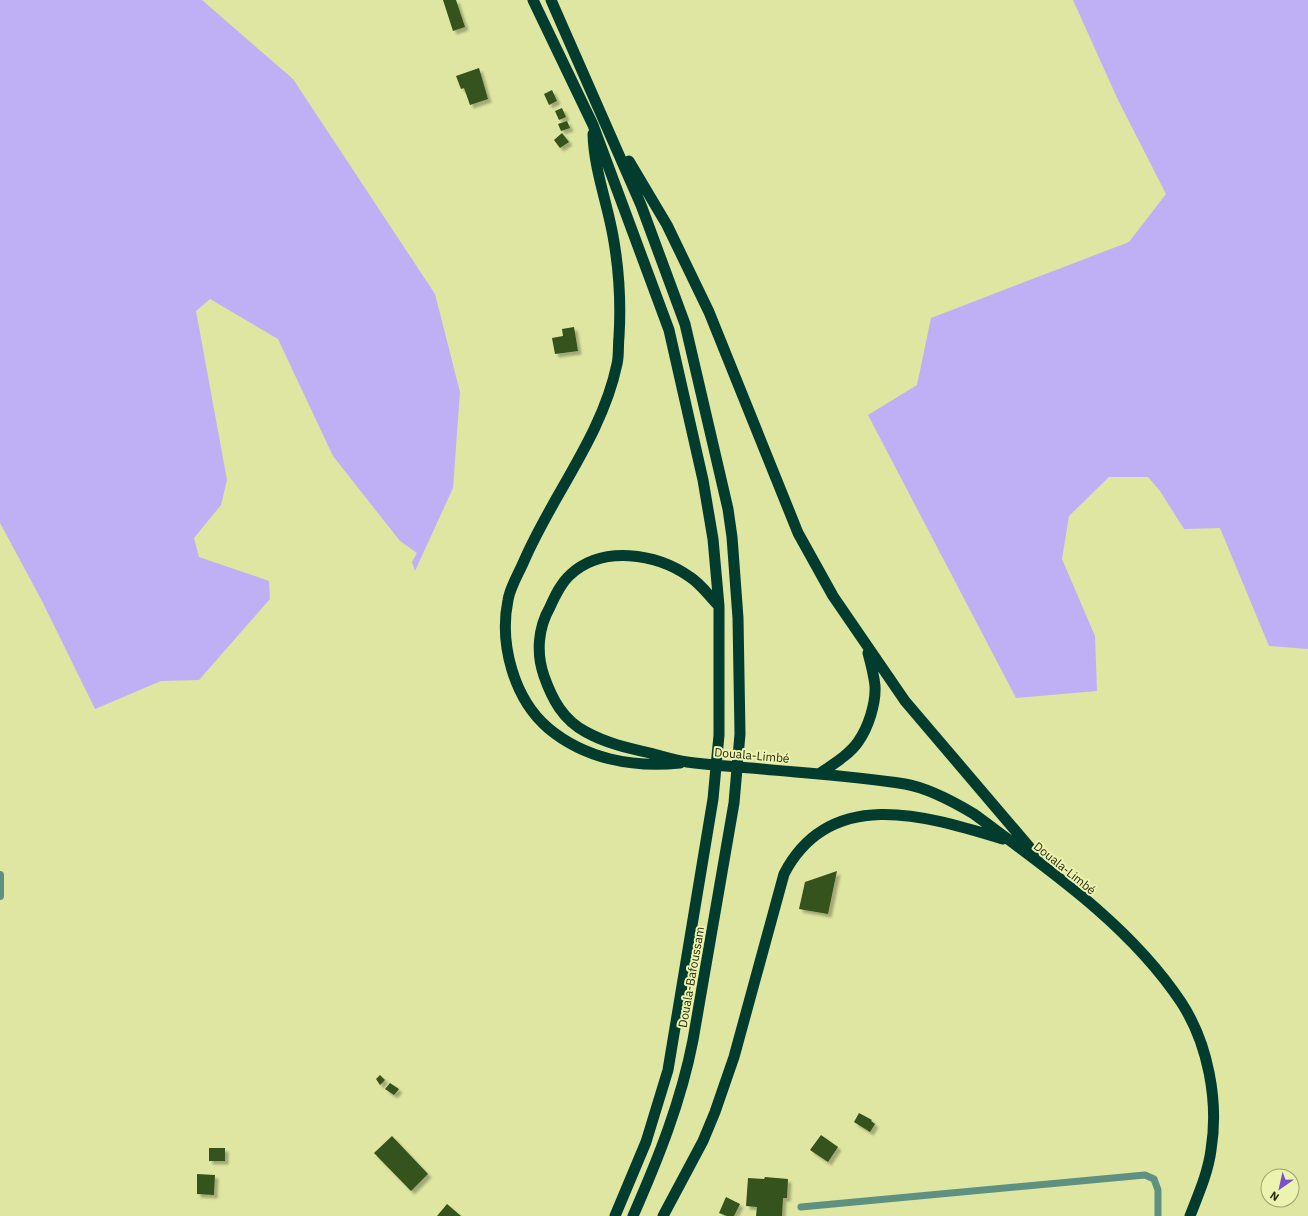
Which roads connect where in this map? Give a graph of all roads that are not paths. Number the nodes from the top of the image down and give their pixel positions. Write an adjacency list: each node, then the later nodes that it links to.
1 (533, 0): 3 (highway, Douala-Bafoussam)
2 (552, 0): 4 (highway)
3 (593, 125): 5 (highway, Douala-Bafoussam); 7 (highway)
4 (607, 125): 6 (highway); 15 (highway, Douala-Bafoussam)
5 (719, 606): 7 (highway); 14 (highway, Douala-Bafoussam)
6 (868, 649): 8 (highway); 11 (highway)
7 (688, 762): 8 (highway, Douala-Limbé)
8 (820, 774): 9 (highway, Douala-Limbé)
9 (1011, 842): 11 (highway, Douala-Limbé); 16 (highway)
10 (0, 875): 12 (street)
11 (1053, 875): 18 (highway, Douala-Limbé)
12 (0, 896)
13 (801, 1207): 17 (lane)
14 (615, 1216)
15 (633, 1216)
16 (663, 1216)
17 (1158, 1216)
18 (1190, 1216)

